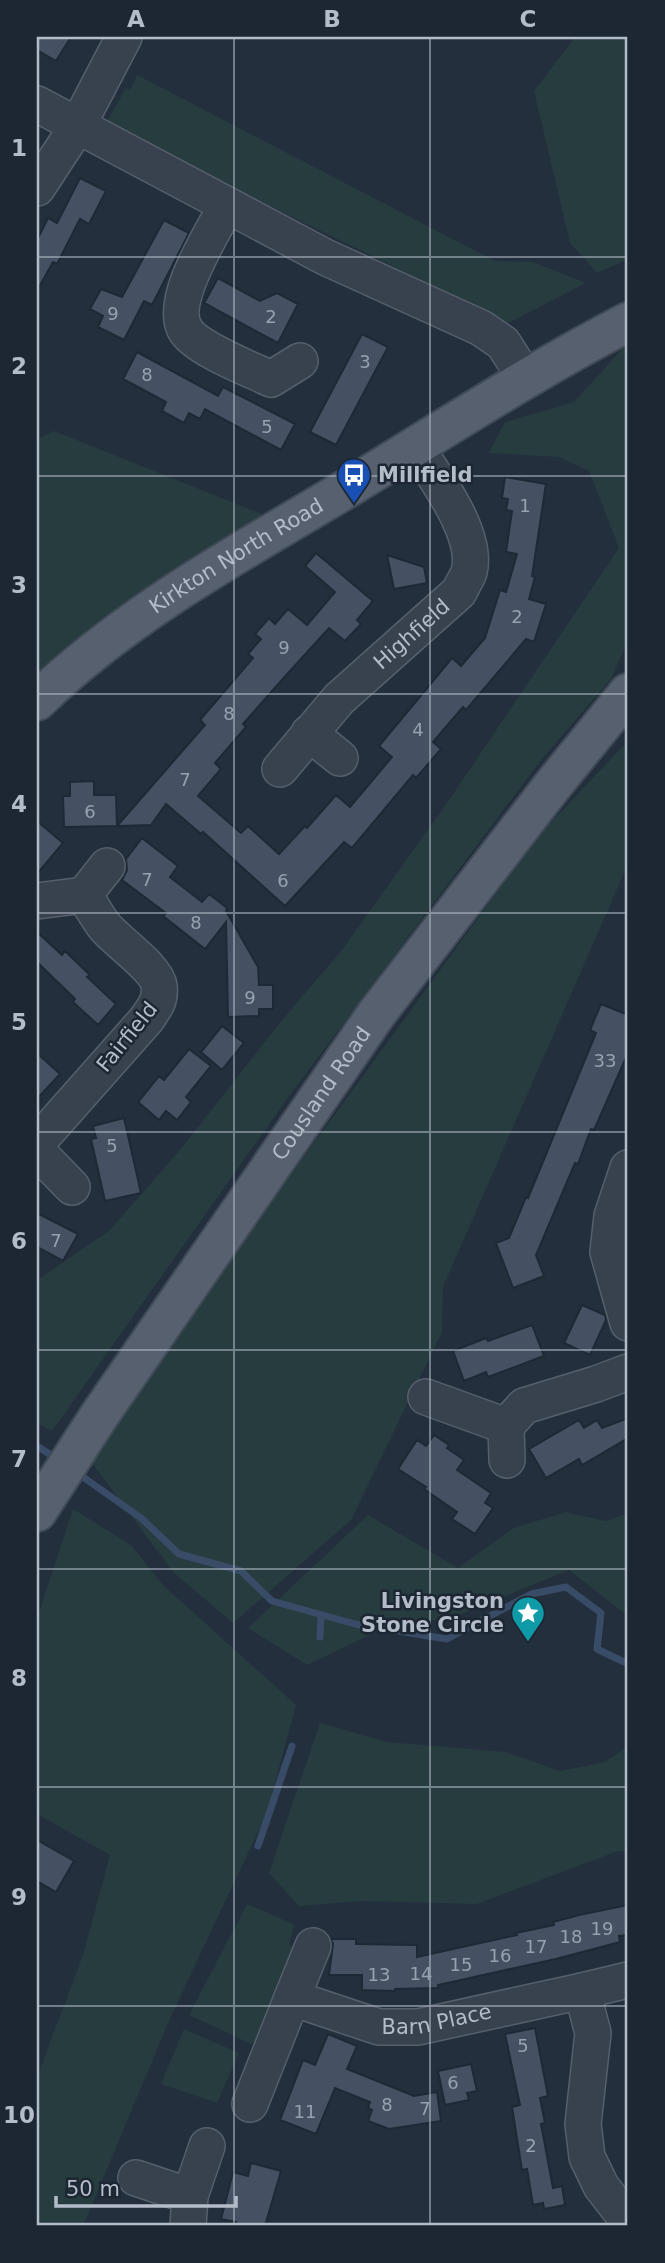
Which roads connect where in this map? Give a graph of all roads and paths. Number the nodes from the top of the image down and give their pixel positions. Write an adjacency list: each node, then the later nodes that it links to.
1 (124, 37): 3 (street)
2 (37, 104): 3 (street)
3 (77, 127): 4 (street); 5 (street)
4 (37, 188)
5 (226, 206): 7 (street); 8 (street)
6 (628, 322): 8 (main road, Kirkton North Road)
7 (300, 361)
8 (526, 379): 9 (main road, Kirkton North Road)
9 (415, 447): 11 (main road, Kirkton North Road); 12 (street, Highfield)
10 (628, 694): 25 (main road, Cousland Road)
11 (37, 701)
12 (310, 733): 13 (street); 14 (street, Highfield)
13 (340, 758)
14 (280, 769)
15 (107, 866): 16 (street)
16 (84, 895): 17 (street); 18 (street, Fairfield)
17 (37, 901)
18 (37, 1143)
19 (37, 1151): 21 (street)
20 (628, 1168): 22 (street)
21 (72, 1187)
22 (628, 1323)
23 (628, 1372): 24 (street)
24 (426, 1397)
25 (37, 1512)
26 (313, 1946): 29 (street)
27 (628, 1980): 28 (street, Barn Place)
28 (582, 1991): 29 (street, Barn Place); 34 (street)
29 (292, 1998): 30 (street)
30 (250, 2104)
31 (207, 2146): 33 (street)
32 (136, 2178): 33 (street)
33 (189, 2211)
34 (628, 2221)

